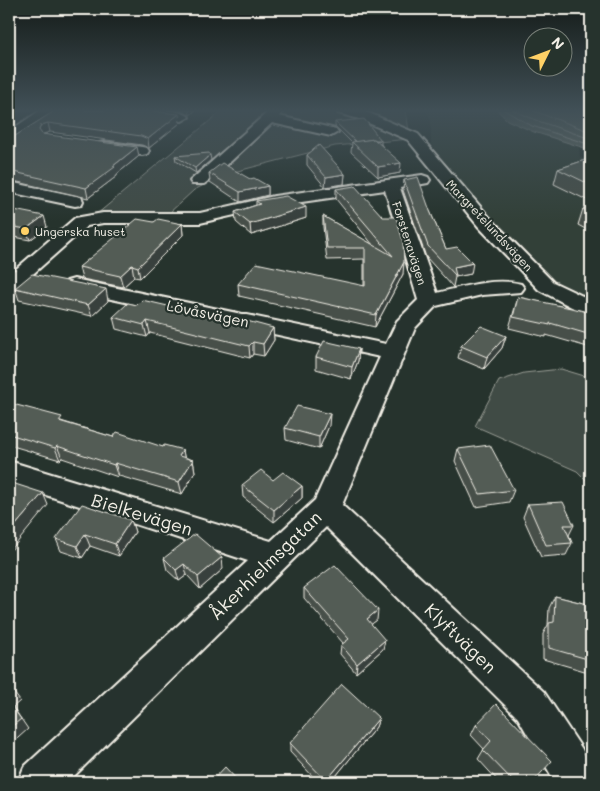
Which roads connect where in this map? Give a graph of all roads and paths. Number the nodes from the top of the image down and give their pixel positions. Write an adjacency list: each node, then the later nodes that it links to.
1 (114, 147): 4 (street)
2 (238, 147): 6 (street)
3 (421, 147): 13 (street, Margretelundsvägen)
4 (142, 151)
5 (422, 180): 7 (street)
6 (198, 181)
7 (391, 185): 10 (street); 12 (street, Forstenavägen)
8 (9, 187): 9 (street)
9 (75, 201)
10 (32, 279): 14 (street, Lövåsvägen)
11 (514, 288): 12 (street)
12 (428, 301): 14 (street, Åkerhielmsgatan)
13 (591, 308)
14 (394, 353): 16 (street, Åkerhielmsgatan)
15 (9, 472): 17 (street, Bielkevägen)
16 (326, 508): 17 (street, Åkerhielmsgatan); 19 (street, Klyftvägen)
17 (275, 556): 18 (street, Åkerhielmsgatan)
18 (39, 782)
19 (576, 782)

